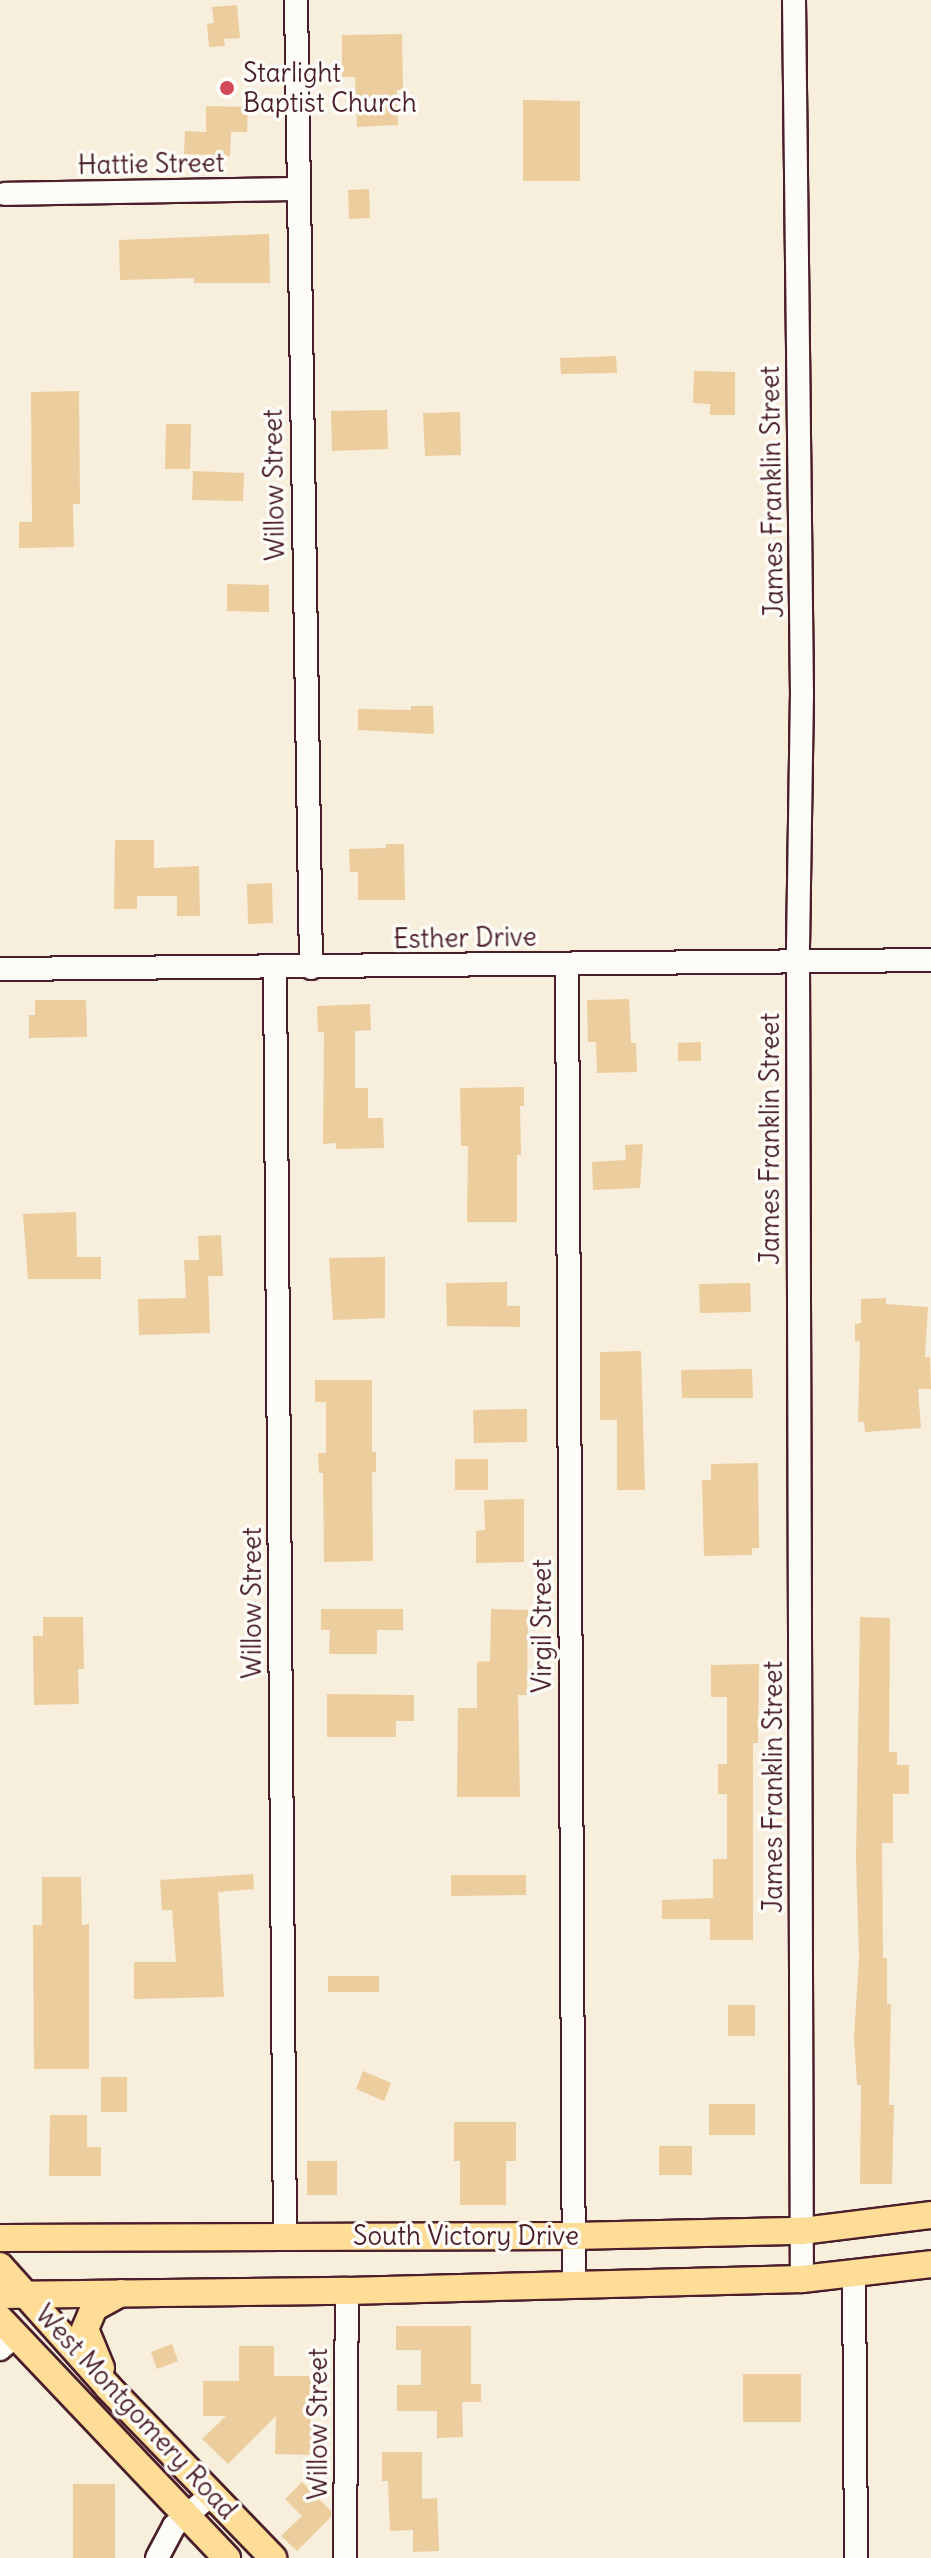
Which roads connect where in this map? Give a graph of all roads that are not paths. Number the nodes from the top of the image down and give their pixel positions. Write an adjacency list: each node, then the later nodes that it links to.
1 (296, 0): 3 (street, Willow Street)
2 (794, 0): 6 (street, James Franklin Street)
3 (297, 189): 4 (street, Hattie Street); 8 (street, Willow Street)
4 (5, 194)
5 (931, 960): 6 (street, Esther Drive)
6 (798, 961): 7 (street, Esther Drive); 12 (street, James Franklin Street)
7 (567, 965): 8 (street, Esther Drive); 14 (street, Virgil Street)
8 (311, 968): 10 (street, Esther Drive)
9 (0, 969): 10 (street, Esther Drive)
10 (275, 969): 13 (street, Willow Street)
11 (931, 2215): 12 (main road, South Victory Drive)
12 (802, 2231): 14 (main road, South Victory Drive); 19 (street, James Franklin Street)
13 (285, 2236): 14 (main road, South Victory Drive); 15 (main road, South Victory Drive)
14 (573, 2236): 20 (street, Virgil Street)
15 (0, 2238)
16 (931, 2264): 18 (main road, South Victory Drive)
17 (0, 2266): 23 (main road, West Montgomery Road)
18 (854, 2272): 19 (main road, South Victory Drive); 32 (street)
19 (802, 2279): 20 (main road, South Victory Drive)
20 (574, 2286): 22 (main road, South Victory Drive)
21 (125, 2291): 22 (main road, South Victory Drive); 23 (main road, South Victory Drive); 25 (main road)
22 (347, 2291): 31 (street, Willow Street)
23 (13, 2294): 25 (main road, West Montgomery Road)
24 (5, 2335): 27 (main road, West Montgomery Road)
25 (108, 2387): 26 (main road, West Montgomery Road)
26 (211, 2495): 27 (street); 30 (main road, West Montgomery Road)
27 (186, 2514): 28 (street); 29 (main road, West Montgomery Road)
28 (157, 2558)
29 (227, 2558)
30 (273, 2558)
31 (345, 2558)
32 (856, 2558)

